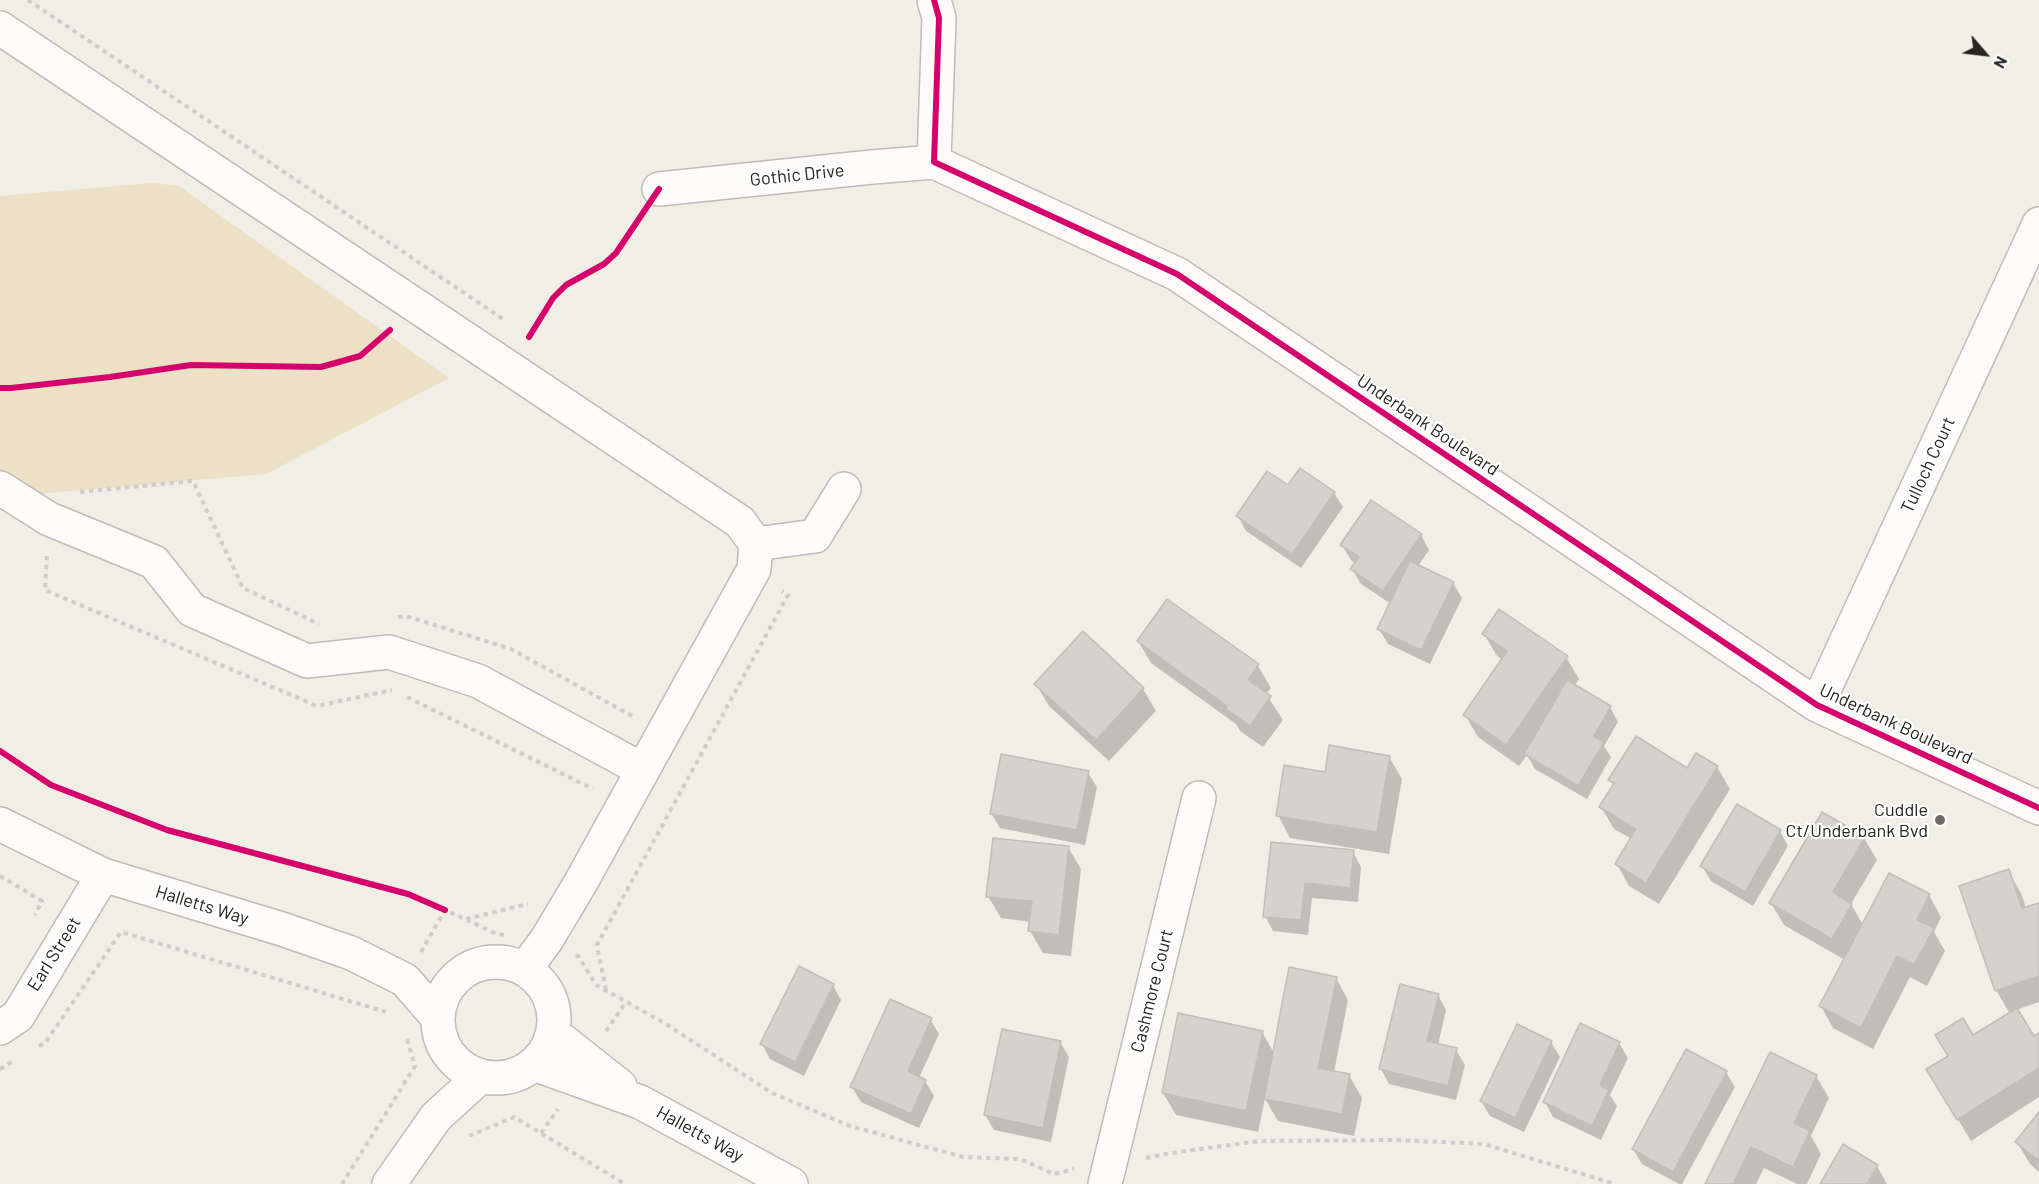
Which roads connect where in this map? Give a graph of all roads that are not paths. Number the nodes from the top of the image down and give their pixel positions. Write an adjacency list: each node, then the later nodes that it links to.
1 (934, 0): 3 (street)
2 (0, 28): 8 (street)
3 (934, 162): 4 (street, Gothic Drive); 9 (street, Underbank Boulevard)
4 (659, 189)
5 (2039, 224): 9 (street, Tulloch Court)
6 (0, 488): 10 (street)
7 (844, 489): 8 (street)
8 (755, 557): 10 (street)
9 (1817, 705): 12 (street, Underbank Boulevard)
10 (643, 770): 15 (street)
11 (1199, 798): 26 (street, Cashmore Court)
12 (2039, 808)
13 (0, 824): 14 (street, Halletts Way)
14 (103, 875): 16 (street, Halletts Way); 19 (street, Earl Street)
15 (525, 969): 17 (street); 20 (street)
16 (405, 980): 17 (street, Halletts Way); 18 (street, Halletts Way)
17 (452, 982): 18 (street)
18 (438, 1018): 21 (street)
19 (0, 1028)
20 (553, 1033): 22 (street); 24 (street, Halletts Way)
21 (450, 1056): 23 (street); 25 (street)
22 (534, 1064): 23 (street); 24 (street, Halletts Way)
23 (482, 1076): 25 (street)
24 (640, 1102): 28 (street, Halletts Way)
25 (436, 1117): 27 (street)
26 (1108, 1172)
27 (389, 1184)
28 (792, 1184)

